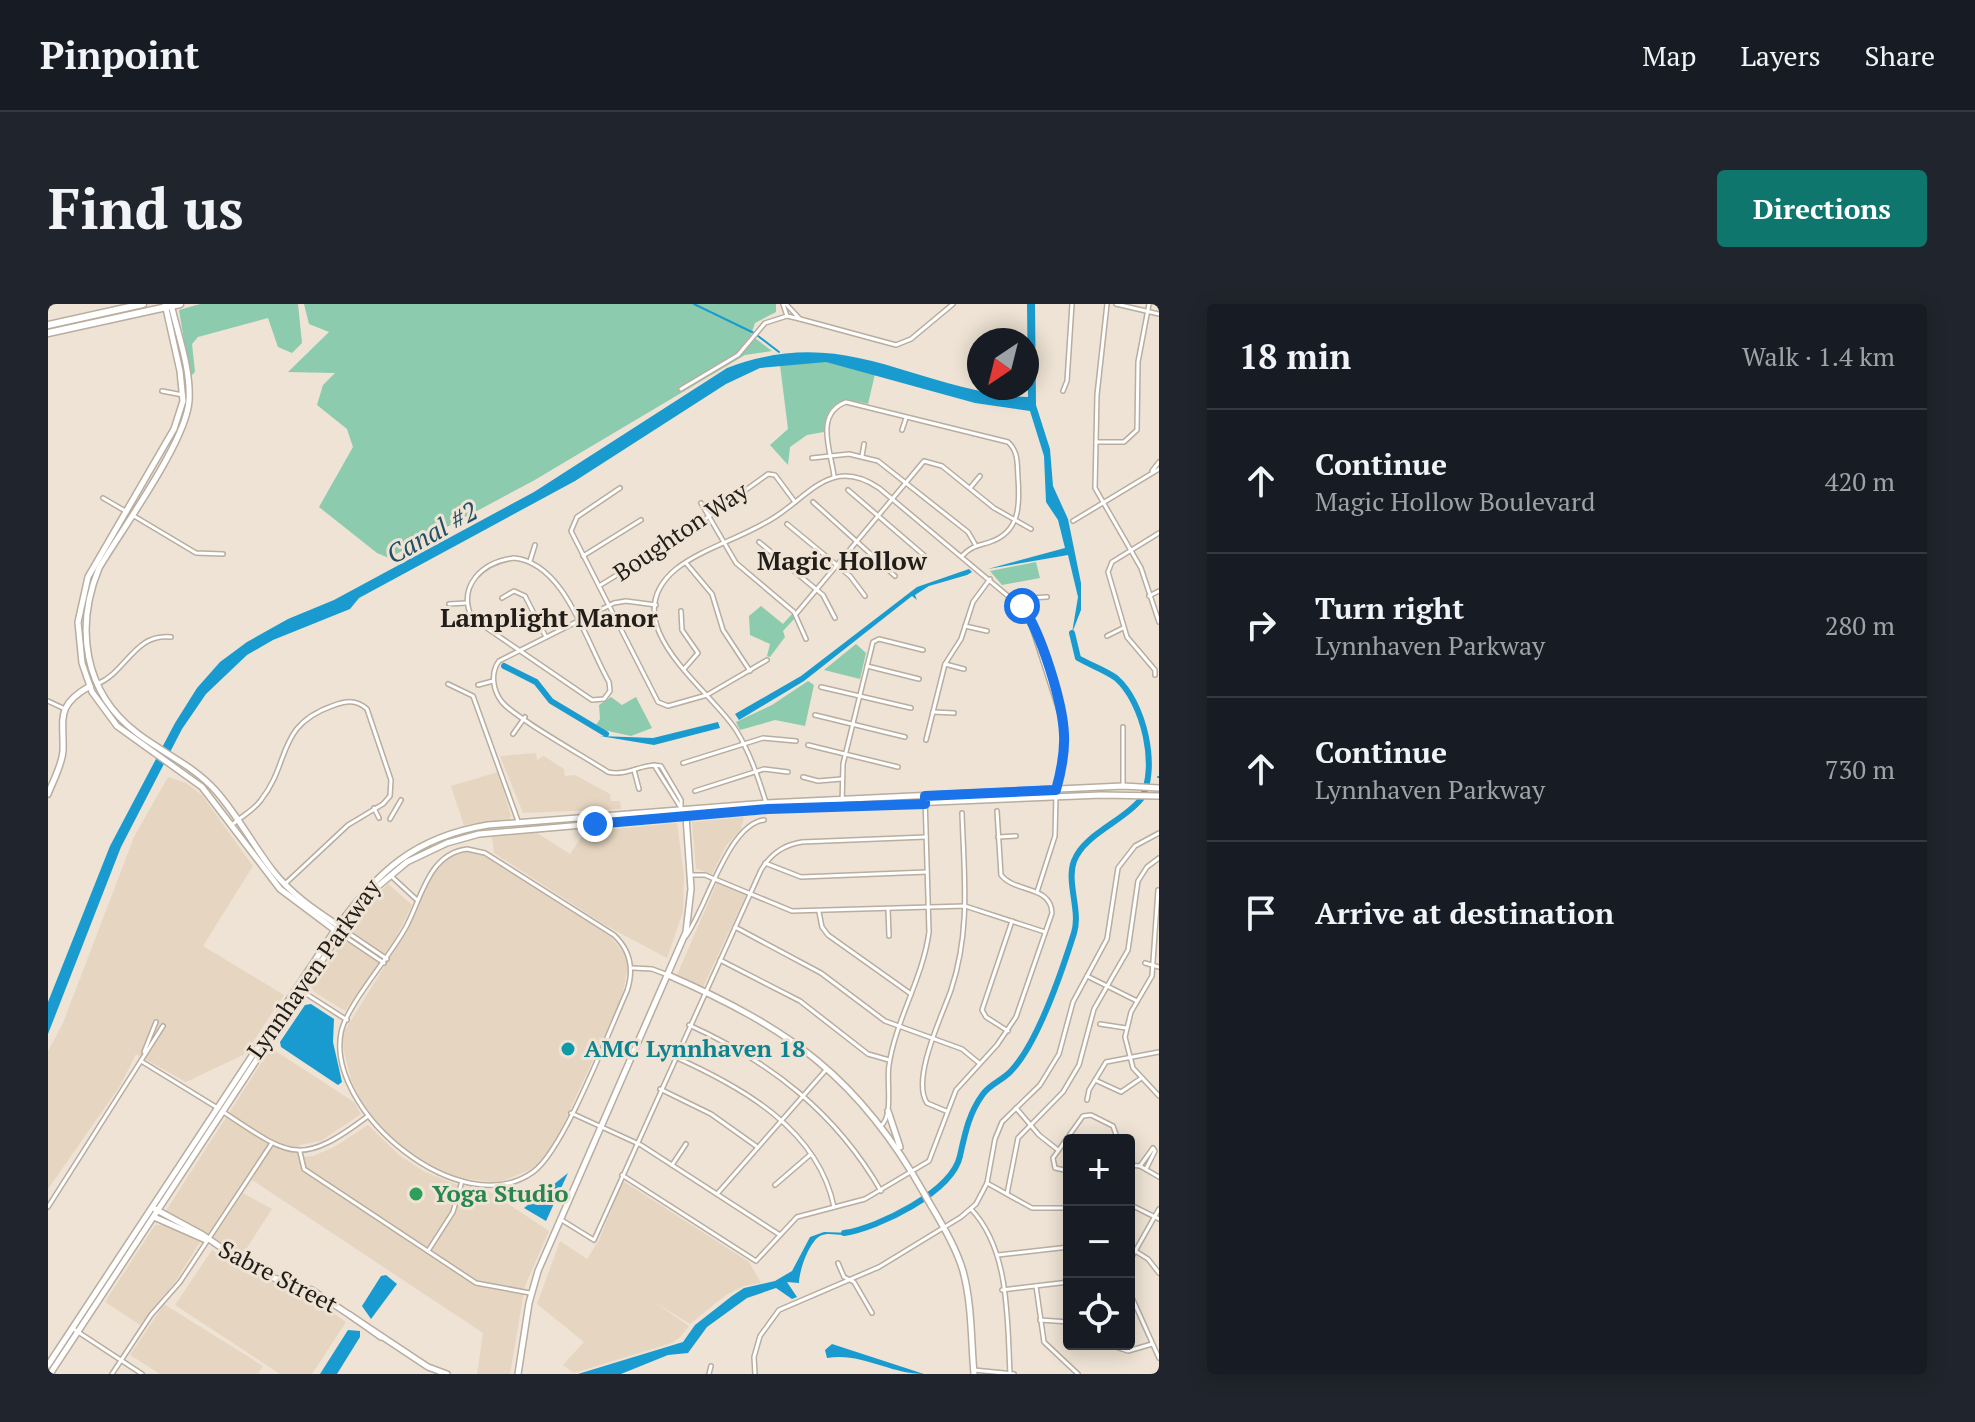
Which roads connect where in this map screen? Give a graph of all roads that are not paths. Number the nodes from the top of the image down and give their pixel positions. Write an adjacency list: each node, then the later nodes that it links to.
1 (143, 304): 14 (main road)
2 (953, 304): 13 (street)
3 (1072, 304): 18 (street)
4 (1107, 304): 22 (street)
5 (1116, 304): 9 (street)
6 (1149, 304): 9 (street)
7 (171, 305): 15 (main road); 19 (main road); 44 (main road)
8 (784, 305): 11 (street); 12 (street); 13 (street)
9 (1147, 311): 10 (street); 22 (street)
10 (1159, 314)
11 (787, 316): 12 (street); 13 (street)
12 (773, 319): 16 (street)
13 (800, 319)
14 (48, 325)
15 (48, 333)
16 (681, 389)
17 (162, 391): 19 (street)
18 (1063, 391)
19 (183, 395): 44 (main road)
20 (906, 417): 21 (street); 24 (street); 48 (street)
21 (902, 430)
22 (1096, 442): 43 (street)
23 (864, 444): 25 (street)
24 (831, 456): 25 (street); 26 (street); 31 (street)
25 (862, 456): 32 (street)
26 (812, 458)
27 (1159, 462): 29 (street)
28 (1159, 469): 29 (street)
29 (1149, 474): 43 (street)
30 (980, 476): 34 (street)
31 (834, 477): 38 (street); 40 (street)
32 (905, 481): 34 (street); 38 (street); 57 (street)
33 (620, 488): 60 (street)
34 (970, 488): 48 (street)
35 (848, 490): 46 (street)
36 (741, 494): 39 (street); 40 (street, Boughton Way); 45 (street, Boughton Way)
37 (103, 498): 44 (street)
38 (892, 498): 46 (street); 61 (street)
39 (745, 499)
40 (795, 502): 55 (street)
41 (813, 502): 53 (street)
42 (701, 503): 45 (street)
43 (1102, 503): 49 (street); 58 (street)
44 (128, 513): 59 (street); 110 (main road)
45 (710, 516): 55 (street); 65 (street, Boughton Way)
46 (877, 516): 53 (street); 62 (street)
47 (641, 520): 60 (street)
48 (1015, 520): 51 (street); 57 (street)
49 (1073, 521)
50 (787, 524): 66 (street)
51 (1031, 529)
52 (1159, 533): 58 (street)
53 (857, 541): 66 (street); 68 (street)
54 (759, 542): 71 (street)
55 (726, 544): 64 (street); 83 (street)
56 (535, 545): 63 (street)
57 (975, 545): 61 (street)
58 (1131, 551): 74 (street); 88 (street)
59 (223, 554)
60 (583, 556): 70 (street)
61 (962, 556): 69 (street)
62 (926, 557)
63 (530, 561): 77 (street); 85 (street)
64 (686, 563): 81 (street); 104 (street)
65 (635, 564): 67 (street); 70 (street, Boughton Way)
66 (837, 565): 71 (street); 73 (street)
67 (639, 570)
68 (895, 576)
69 (990, 579): 79 (street); 87 (street)
70 (599, 586): 80 (street)
71 (817, 589): 83 (street); 84 (street)
72 (1159, 591): 74 (street)
73 (865, 596)
74 (1149, 596): 86 (street)
75 (1047, 597): 79 (street)
76 (502, 598): 94 (street)
77 (467, 603): 78 (street); 97 (street)
78 (449, 604)
79 (1020, 604): 141 (street)
80 (609, 605): 81 (street); 85 (street); 91 (street)
81 (656, 605): 101 (street)
82 (681, 611): 101 (street)
83 (796, 614): 95 (street)
84 (835, 618)
85 (578, 622): 94 (street); 97 (street)
86 (1159, 622)
87 (965, 626): 89 (street); 99 (street)
88 (1123, 628): 92 (street); 105 (street)
89 (987, 631)
90 (631, 632): 91 (street)
91 (625, 636): 106 (street)
92 (1107, 636)
93 (171, 637): 110 (street)
94 (547, 638): 97 (street)
95 (806, 639)
96 (923, 650): 100 (street)
97 (520, 652): 108 (street)
98 (767, 660): 104 (street)
99 (945, 664): 102 (street); 118 (street)
100 (867, 666): 107 (street); 114 (street)
101 (684, 669): 113 (street)
102 (964, 669)
103 (651, 671): 106 (street)
104 (750, 672): 113 (street)
105 (1155, 675)
106 (645, 676): 113 (street)
107 (919, 679)
108 (493, 681): 111 (street); 121 (street)
109 (448, 684): 162 (street)
110 (93, 685): 117 (main road); 161 (main road)
111 (478, 685)
112 (821, 687): 114 (street)
113 (707, 695): 128 (street)
114 (860, 696): 116 (street); 122 (street)
115 (48, 701): 117 (street)
116 (911, 708)
117 (65, 709): 143 (main road)
118 (933, 712): 119 (street); 126 (street)
119 (954, 713)
120 (815, 715): 122 (street)
121 (525, 717): 124 (street); 133 (street)
122 (853, 724): 125 (street); 130 (street)
123 (1123, 727): 138 (street)
124 (513, 734)
125 (905, 737)
126 (926, 740)
127 (796, 741): 128 (street)
128 (744, 744): 131 (street); 135 (street)
129 (808, 745): 130 (street)
130 (846, 754): 132 (street); 137 (street)
131 (683, 763)
132 (898, 767)
133 (634, 770): 140 (street); 154 (street)
134 (788, 772): 135 (street)
135 (755, 773): 142 (street); 151 (street)
136 (803, 777): 137 (street)
137 (842, 779): 147 (street)
138 (1123, 786): 139 (main road, Lynnhaven Parkway); 141 (main road, Lynnhaven Parkway); 144 (main road)
139 (1157, 788)
140 (639, 789)
141 (1056, 790): 145 (main road, Lynnhaven Parkway); 149 (street)
142 (695, 791)
143 (48, 794)
144 (1094, 795): 146 (main road, Lynnhaven Parkway); 149 (main road, Lynnhaven Parkway)
145 (925, 796): 147 (main road, Lynnhaven Parkway); 150 (street)
146 (1157, 796)
147 (842, 798): 151 (main road, Lynnhaven Parkway); 152 (street)
148 (401, 800): 159 (street)
149 (1056, 800): 150 (main road, Lynnhaven Parkway); 176 (street)
150 (925, 804): 152 (main road, Lynnhaven Parkway); 165 (street)
151 (767, 806): 152 (main road, Lynnhaven Parkway); 154 (main road, Lynnhaven Parkway); 157 (main road, Lynnhaven Parkway)
152 (842, 807)
153 (374, 808): 158 (street); 161 (street); 174 (street)
154 (681, 810): 157 (street); 162 (main road, Lynnhaven Parkway)
155 (997, 811): 166 (street)
156 (962, 813): 179 (street)
157 (686, 816): 162 (main road, Lynnhaven Parkway); 172 (main road)
158 (379, 818)
159 (390, 819)
160 (764, 820): 173 (street)
161 (235, 822): 174 (main road)
162 (520, 826): 169 (main road, Lynnhaven Parkway); 171 (main road, Lynnhaven Parkway)
163 (1159, 833): 197 (street)
164 (1016, 836): 166 (street)
165 (926, 837): 168 (street); 170 (street)
166 (998, 837): 176 (street)
167 (1159, 858): 198 (street)
168 (765, 863): 170 (street); 177 (street)
169 (385, 869): 171 (street); 185 (main road, Lynnhaven Parkway)
170 (928, 872): 180 (street)
171 (390, 875): 178 (street); 185 (main road, Lynnhaven Parkway)
172 (690, 875): 173 (street); 189 (main road)
173 (716, 880): 177 (street); 189 (street)
174 (283, 887): 185 (main road)
175 (1158, 890): 187 (street)
176 (1037, 892): 186 (street)
177 (749, 895): 182 (street); 184 (street)
178 (418, 901): 191 (street); 195 (street)
179 (965, 906): 180 (street); 183 (street); 211 (street)
180 (929, 907): 181 (street); 201 (street)
181 (888, 909): 182 (street); 188 (street)
182 (819, 912): 201 (street)
183 (1012, 921): 186 (street); 210 (street)
184 (735, 927): 190 (street); 208 (street)
185 (339, 930): 191 (street); 199 (main road, Lynnhaven Parkway)
186 (1045, 932): 210 (street)
187 (1156, 934): 193 (street)
188 (889, 936)
189 (683, 940): 196 (main road)
190 (720, 960): 200 (street); 216 (street)
191 (386, 961): 203 (street)
192 (1145, 963): 193 (street)
193 (1152, 963): 194 (street); 202 (street)
194 (1159, 967)
195 (631, 968): 196 (street); 230 (street)
196 (668, 975): 200 (main road); 235 (main road)
197 (1087, 976): 198 (street); 226 (street)
198 (1107, 987): 202 (street); 233 (street)
199 (300, 990): 203 (street); 227 (main road, Lynnhaven Parkway)
200 (705, 992): 206 (street); 219 (main road)
201 (911, 994): 208 (street)
202 (1137, 1001): 209 (street)
203 (347, 1020): 231 (street)
204 (156, 1022): 213 (street)
205 (1100, 1024): 209 (street)
206 (689, 1025): 215 (street); 223 (street)
207 (163, 1026): 213 (street)
208 (899, 1028): 211 (street); 216 (street)
209 (1126, 1028): 214 (street)
210 (1008, 1031): 218 (street)
211 (933, 1039): 218 (street); 229 (street)
212 (1159, 1052): 214 (street)
213 (143, 1056): 217 (street)
214 (1128, 1056): 220 (street); 221 (street)
215 (675, 1057): 222 (street); 232 (street)
216 (889, 1060): 228 (street)
217 (141, 1061): 227 (street); 262 (street)
218 (979, 1063): 229 (street)
219 (828, 1068): 223 (street); 234 (main road)
220 (1140, 1079): 221 (street); 224 (street)
221 (1095, 1080): 225 (street)
222 (660, 1089): 238 (street); 242 (street)
223 (804, 1095): 232 (street); 258 (street)
224 (1159, 1096)
225 (1087, 1100)
226 (1015, 1107): 233 (street); 256 (street)
227 (220, 1110): 239 (street); 267 (main road, Lynnhaven Parkway)
228 (888, 1111): 234 (street); 246 (main road)
229 (946, 1111): 252 (street)
230 (571, 1113): 235 (street); 255 (street)
231 (368, 1116): 244 (street); 255 (street)
232 (780, 1121): 242 (street); 245 (street)
233 (1029, 1124): 243 (street); 260 (street)
234 (881, 1126): 246 (main road)
235 (601, 1127): 238 (street); 269 (main road)
236 (1070, 1134): 237 (street)
237 (1116, 1134)
238 (635, 1142): 247 (street); 253 (street)
239 (272, 1143): 244 (street); 272 (street)
240 (686, 1144): 247 (street)
241 (1063, 1144): 243 (street)
242 (756, 1147): 259 (street)
243 (1058, 1150): 251 (street)
244 (300, 1152): 275 (street)
245 (812, 1153): 257 (street); 263 (street)
246 (902, 1156): 252 (main road)
247 (672, 1165): 259 (street)
248 (1135, 1166): 249 (street)
249 (1140, 1166): 250 (street); 250 (street)
250 (1146, 1169): 254 (street)
251 (1063, 1172)
252 (913, 1173): 258 (street); 270 (main road)
253 (622, 1175): 269 (street); 271 (street)
254 (1159, 1177)
255 (462, 1181): 275 (street)
256 (987, 1183): 260 (street); 265 (street)
257 (775, 1185)
258 (881, 1191): 263 (street)
259 (717, 1194): 271 (street)
260 (1007, 1194): 264 (street)
261 (1133, 1206): 268 (street)
262 (48, 1207)
263 (834, 1207): 271 (street)
264 (1063, 1208)
265 (971, 1209): 270 (street); 276 (street)
266 (1159, 1209): 268 (street)
267 (153, 1212): 272 (main road, Sabre Street); 288 (main road, Lynnhaven Parkway)
268 (1157, 1218): 274 (street)
269 (560, 1219): 283 (main road)
270 (943, 1227): 279 (street); 295 (main road)
271 (780, 1235)
272 (207, 1240): 292 (street); 300 (main road, Sabre Street)
273 (1063, 1248): 276 (street)
274 (1136, 1250): 278 (street)
275 (428, 1251): 283 (street)
276 (998, 1255): 282 (street)
277 (838, 1263): 279 (street)
278 (1159, 1273)
279 (851, 1281): 285 (street); 303 (street)
280 (1063, 1283): 281 (street)
281 (1036, 1286): 282 (street); 286 (street)
282 (1002, 1290): 296 (street)
283 (531, 1293): 301 (main road)
284 (1135, 1305): 289 (street)
285 (872, 1313)
286 (1040, 1320): 287 (street); 304 (street)
287 (1063, 1322)
288 (75, 1330): 292 (street); 293 (main road, Lynnhaven Parkway); 297 (main road, Lynnhaven Parkway)
289 (1152, 1344): 290 (street); 291 (street)
290 (1135, 1349)
291 (1159, 1358)
292 (121, 1360): 298 (street); 299 (street)
293 (48, 1365)
294 (711, 1366): 302 (street)
295 (974, 1372): 296 (street)
296 (1012, 1373)
297 (50, 1374)
298 (112, 1374)
299 (142, 1374)
300 (447, 1374)
301 (518, 1374)
302 (709, 1374)
303 (755, 1374)
304 (1078, 1374)

